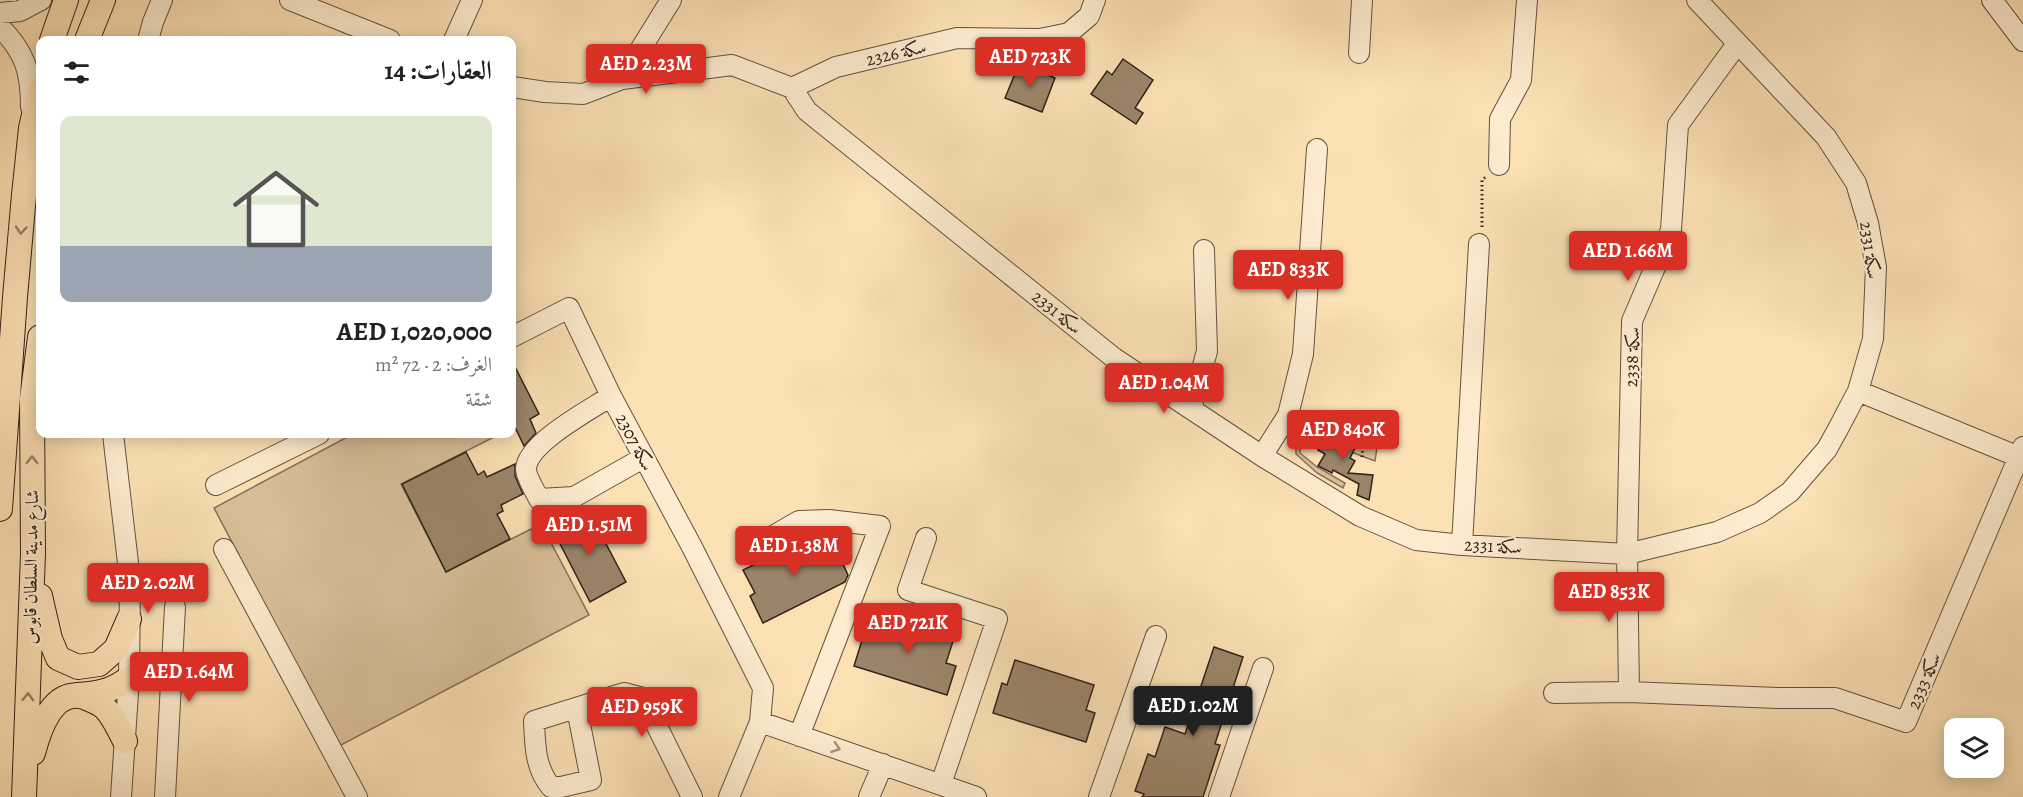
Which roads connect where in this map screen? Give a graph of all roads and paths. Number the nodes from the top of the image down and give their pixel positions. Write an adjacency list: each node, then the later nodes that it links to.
1 (41, 0): 14 (street)
2 (66, 0): 16 (main road)
3 (103, 0): 17 (main road)
4 (116, 0): 18 (main road)
5 (162, 0): 19 (street)
6 (290, 0): 20 (street)
7 (472, 0): 21 (street)
8 (671, 0): 25 (street)
9 (1095, 0): 27 (street, سكة 2326)
10 (1362, 0): 24 (street)
11 (1527, 0): 31 (street)
12 (1697, 0): 23 (street, سكة 2331)
13 (1992, 0): 22 (street)
14 (0, 13)
15 (0, 27): 29 (street)
16 (53, 36)
17 (89, 36)
18 (102, 36)
19 (149, 36)
20 (380, 36)
21 (456, 36)
22 (2023, 41)
23 (1737, 44): 36 (street, سكة 2331); 55 (street, سكة 2338)
24 (1359, 52)
25 (622, 79): 26 (street); 27 (street)
26 (516, 88)
27 (792, 88): 38 (street, سكة 2331)
28 (36, 106): 29 (main road, شارع مدينة السلطان قابوس)
29 (31, 128): 49 (main road, شارع مدينة السلطان قابوس, one-way to 49)
30 (1317, 149): 45 (street)
31 (1499, 165): 32 (path)
32 (1479, 244): 51 (street)
33 (1204, 250): 38 (street)
34 (516, 335): 37 (street, سكة 2307)
35 (36, 368): 54 (main road, شارع مدينة السلطان قابوس, one-way to 35)
36 (1858, 391): 44 (street); 55 (street, سكة 2331)
37 (611, 396): 47 (street, سكة 2307); 47 (street)
38 (1191, 409): 45 (street, سكة 2331)
39 (1364, 432): 41 (path)
40 (1348, 437): 41 (path)
41 (1364, 437): 46 (path)
42 (113, 438): 57 (street)
43 (311, 438): 48 (street)
44 (2021, 452): 61 (street, سكة 2333)
45 (1262, 456): 51 (street, سكة 2331)
46 (1362, 457)
47 (644, 458): 65 (street, سكة 2307)
48 (216, 485)
49 (0, 509)
50 (926, 538): 69 (street)
51 (1462, 544): 55 (street, سكة 2331)
52 (754, 546): 66 (street)
53 (224, 549): 73 (street)
54 (33, 553): 57 (main road); 70 (main road, شارع مدينة السلطان قابوس, one-way to 54)
55 (1627, 554): 61 (street)
56 (175, 607): 72 (street)
57 (129, 619): 60 (street)
58 (1156, 636): 78 (street)
59 (1263, 668): 79 (street)
60 (129, 678): 63 (main road); 67 (street)
61 (1629, 692): 62 (street, سكة 2333)
62 (1554, 693)
63 (77, 695): 67 (main road); 70 (main road)
64 (577, 709): 74 (street)
65 (760, 722): 66 (street); 75 (street, سكة 2307)
66 (799, 736): 68 (street, one-way to 68)
67 (125, 741): 71 (street)
68 (883, 764): 69 (street); 76 (street)
69 (941, 784): 77 (street)
70 (24, 792)
71 (121, 797)
72 (165, 797)
73 (357, 797)
74 (692, 797)
75 (729, 797)
76 (869, 797)
77 (976, 797)
78 (1099, 797)
79 (1219, 797)

